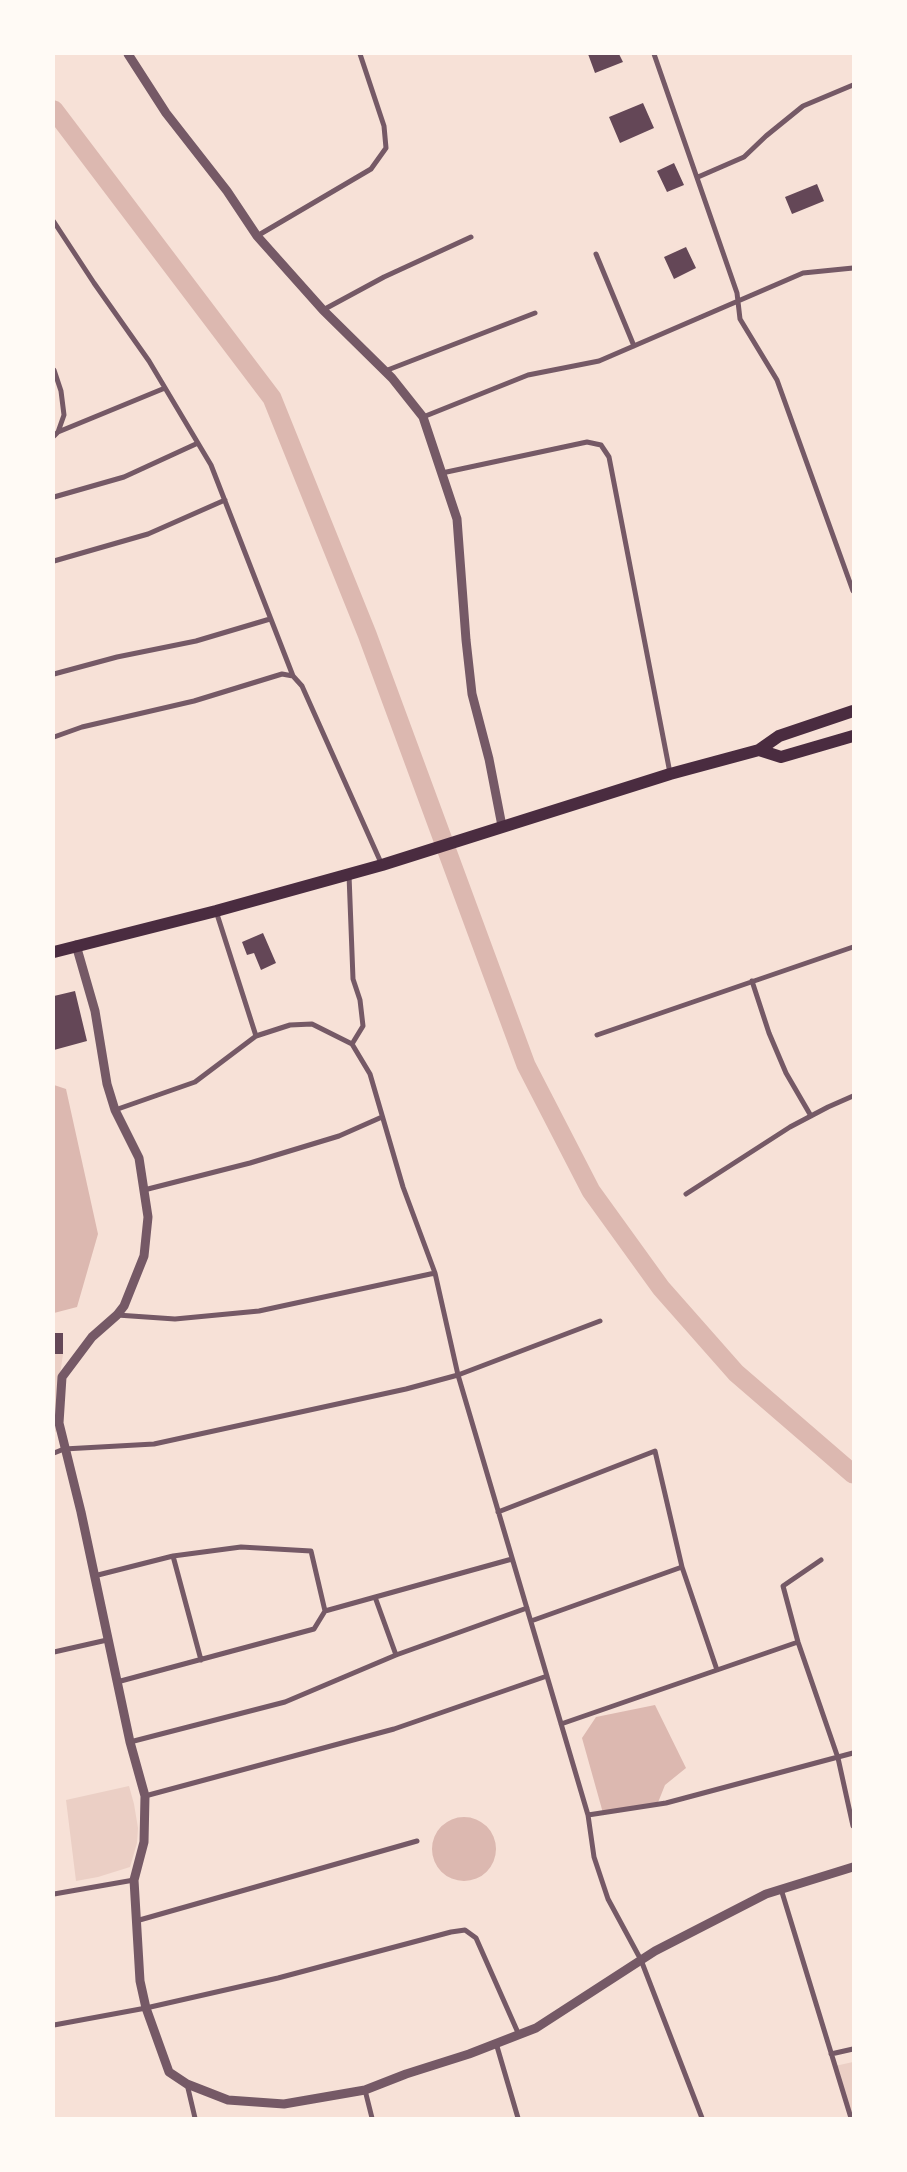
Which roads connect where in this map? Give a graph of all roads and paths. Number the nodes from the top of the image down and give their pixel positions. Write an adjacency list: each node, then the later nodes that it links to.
1 (128, 54): 7 (street)
2 (360, 54): 7 (street)
3 (654, 54): 5 (street)
4 (853, 85): 5 (street)
5 (698, 177): 11 (street)
6 (54, 222): 17 (street)
7 (258, 236): 12 (street)
8 (471, 237): 12 (street)
9 (596, 254): 14 (street)
10 (853, 268): 11 (street)
11 (738, 302): 14 (street); 25 (street)
12 (323, 310): 16 (street)
13 (535, 313): 16 (street)
14 (634, 346): 18 (street)
15 (54, 370): 19 (street)
16 (385, 371): 18 (street)
17 (165, 388): 19 (street); 20 (street)
18 (422, 417): 21 (street)
19 (56, 434)
20 (198, 443): 22 (street); 23 (street)
21 (442, 473): 33 (street); 34 (street)
22 (54, 497)
23 (225, 500): 24 (street); 26 (street)
24 (54, 561)
25 (853, 591)
26 (270, 619): 27 (street); 28 (street)
27 (54, 674)
28 (293, 676): 31 (street); 35 (street)
29 (853, 710): 32 (main road)
30 (853, 736): 32 (main road)
31 (54, 737)
32 (759, 750): 33 (main road)
33 (670, 774): 34 (main road)
34 (502, 826): 35 (main road)
35 (382, 865): 36 (main road)
36 (349, 874): 37 (main road); 44 (street)
37 (216, 911): 38 (main road); 43 (street)
38 (76, 945): 40 (main road); 46 (street)
39 (853, 947): 41 (street)
40 (54, 952)
41 (752, 981): 42 (street); 47 (street)
42 (597, 1035)
43 (256, 1036): 44 (street); 46 (street)
44 (352, 1044): 48 (street)
45 (853, 1096): 47 (street)
46 (116, 1110): 49 (street)
47 (811, 1116): 50 (street)
48 (382, 1117): 49 (street); 51 (street)
49 (144, 1190): 52 (street)
50 (686, 1194)
51 (435, 1273): 52 (street); 54 (street)
52 (117, 1315): 55 (street)
53 (600, 1321): 54 (street)
54 (458, 1375): 55 (street); 57 (street)
55 (64, 1449): 56 (street); 62 (street)
56 (54, 1453)
57 (498, 1512): 59 (street); 61 (street)
58 (173, 1556): 62 (street); 65 (street); 71 (street)
59 (512, 1559): 63 (street); 64 (street)
60 (821, 1560): 68 (street)
61 (682, 1567): 66 (street); 72 (street)
62 (94, 1576): 67 (street)
63 (375, 1597): 65 (street); 70 (street)
64 (526, 1608): 66 (street); 70 (street)
65 (325, 1610): 71 (street)
66 (531, 1621): 73 (street)
67 (107, 1640): 69 (street); 74 (street)
68 (798, 1642): 72 (street); 78 (street)
69 (54, 1652)
70 (396, 1655): 76 (street)
71 (201, 1660): 74 (street)
72 (717, 1670): 75 (street)
73 (547, 1676): 75 (street); 79 (street)
74 (116, 1682): 76 (street)
75 (561, 1724): 80 (street)
76 (130, 1742): 79 (street)
77 (853, 1753): 78 (street)
78 (838, 1758): 80 (street); 81 (street)
79 (145, 1796): 84 (street)
80 (588, 1816): 88 (street)
81 (853, 1826)
82 (417, 1841): 87 (street)
83 (853, 1867): 85 (street)
84 (134, 1880): 86 (street); 87 (street)
85 (781, 1889): 88 (street); 94 (street)
86 (54, 1894)
87 (136, 1921): 89 (street)
88 (641, 1960): 91 (street); 100 (street)
89 (146, 2008): 90 (street); 91 (street); 95 (street)
90 (54, 2024)
91 (519, 2035): 92 (street)
92 (496, 2044): 96 (street); 99 (street)
93 (853, 2049): 94 (street)
94 (831, 2054): 101 (street)
95 (186, 2084): 96 (street); 97 (street)
96 (365, 2090): 98 (street)
97 (195, 2118)
98 (372, 2118)
99 (518, 2118)
100 (702, 2118)
101 (851, 2118)

